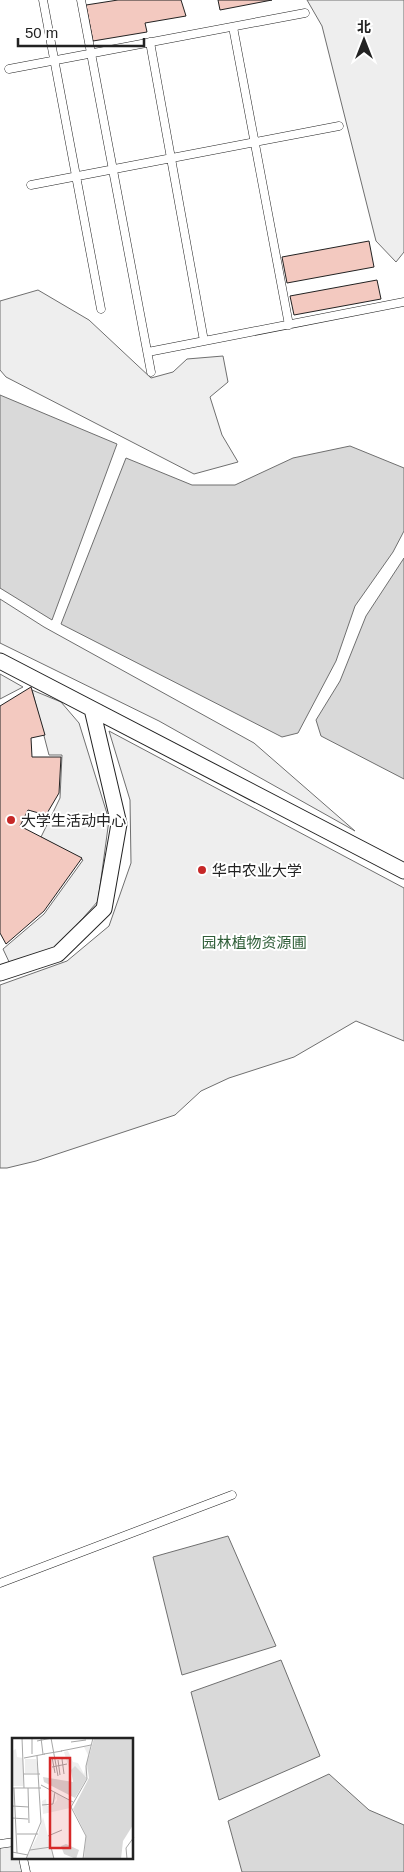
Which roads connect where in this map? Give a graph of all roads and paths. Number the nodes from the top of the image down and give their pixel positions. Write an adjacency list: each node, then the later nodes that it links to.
1 (43, 0): 7 (lane)
2 (81, 0): 6 (lane)
3 (305, 13): 4 (lane)
4 (233, 27): 5 (lane); 10 (lane)
5 (150, 42): 6 (lane); 11 (lane)
6 (91, 54): 7 (lane); 12 (lane)
7 (54, 60): 8 (lane); 13 (lane)
8 (8, 69)
9 (338, 126): 10 (lane)
10 (254, 142): 11 (lane); 17 (lane)
11 (171, 157): 12 (lane); 18 (lane)
12 (113, 169): 13 (lane); 19 (lane)
13 (76, 176): 14 (lane); 16 (lane)
14 (31, 185)
15 (404, 302): 17 (lane)
16 (101, 309)
17 (289, 324): 18 (lane)
18 (204, 341): 19 (lane)
19 (148, 352): 20 (lane)
20 (151, 372)
21 (0, 661): 22 (street)
22 (92, 709): 23 (street); 24 (street)
23 (404, 871)
24 (0, 973)
25 (232, 1495): 26 (lane)
26 (0, 1583)

